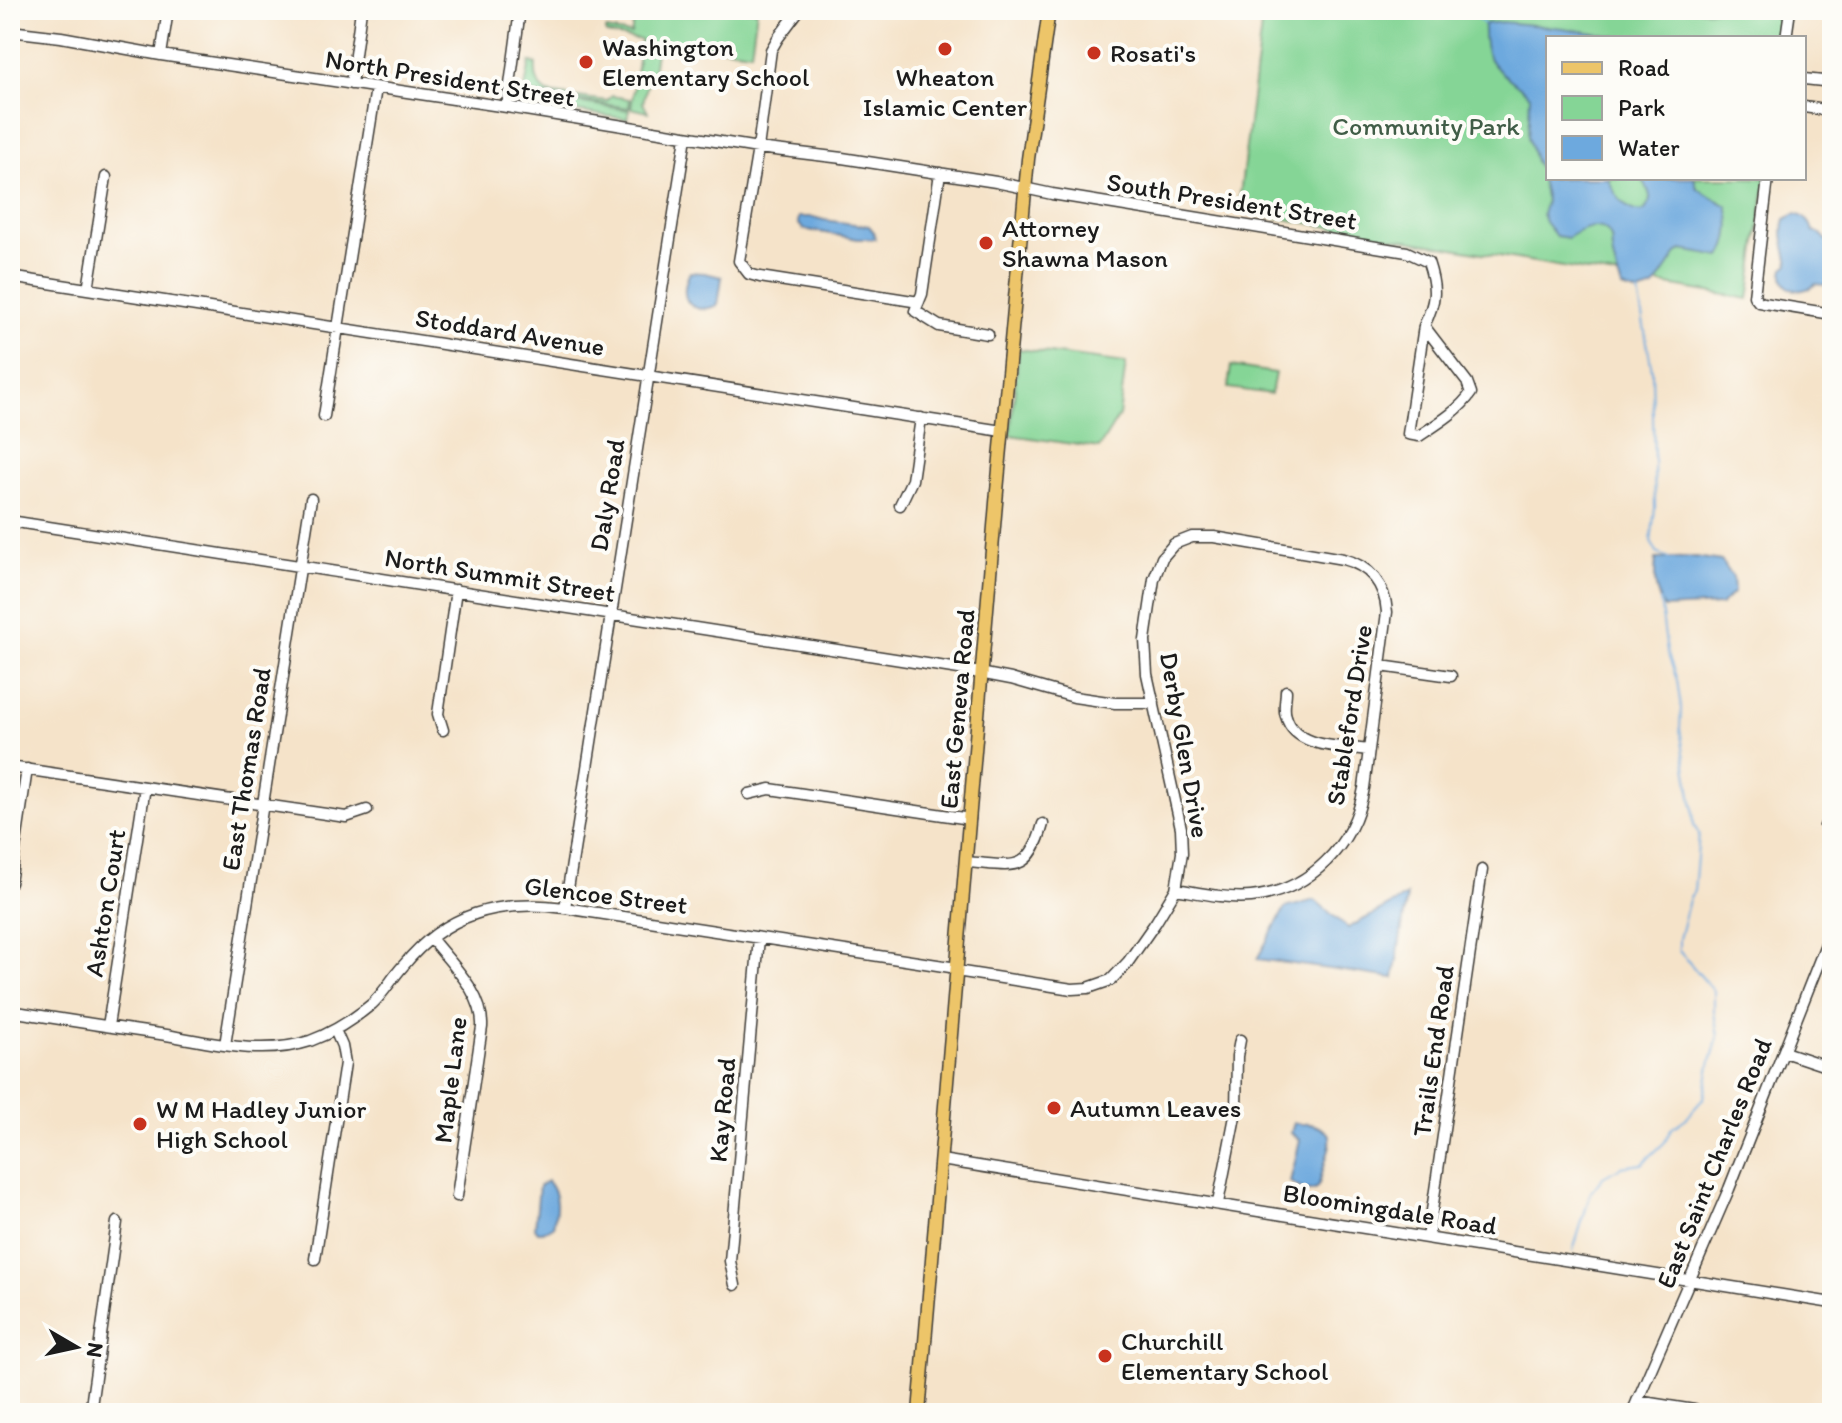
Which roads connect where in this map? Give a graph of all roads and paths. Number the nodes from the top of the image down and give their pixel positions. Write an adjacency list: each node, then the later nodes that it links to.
1 (168, 10): 9 (street)
2 (361, 10): 12 (street)
3 (520, 10): 14 (street)
4 (799, 10): 18 (street)
5 (1049, 10): 22 (main road, East Geneva Road)
6 (1790, 10): 8 (street)
7 (10, 31): 9 (street, North President Street)
8 (1786, 36)
9 (161, 55): 12 (street, North President Street)
10 (1806, 79): 11 (street)
11 (1832, 82)
12 (351, 84): 13 (street, North President Street)
13 (376, 88): 14 (street, North President Street); 28 (street)
14 (507, 107): 17 (street, North President Street)
15 (1806, 107): 16 (street)
16 (1832, 111)
17 (686, 137): 18 (street, North President Street); 30 (street, Daly Road)
18 (758, 148): 19 (street, North President Street); 25 (street)
19 (940, 173): 22 (street, North President Street); 25 (street)
20 (106, 177): 24 (street)
21 (1768, 180): 26 (street)
22 (1027, 188): 27 (street, South President Street); 33 (main road, East Geneva Road)
23 (10, 277): 24 (street, Stoddard Avenue)
24 (88, 289): 28 (street, Stoddard Avenue)
25 (919, 302): 29 (street)
26 (1832, 314)
27 (1424, 326): 27 (street)
28 (337, 327): 30 (street, Stoddard Avenue); 31 (street)
29 (988, 334)
30 (648, 376): 32 (street, Stoddard Avenue); 40 (street, Daly Road)
31 (324, 416)
32 (921, 418): 33 (street, Stoddard Avenue); 35 (street)
33 (1002, 431): 42 (main road, East Geneva Road)
34 (311, 499): 38 (street, East Thomas Road)
35 (900, 505)
36 (10, 521): 38 (street, North Summit Street)
37 (1355, 563): 41 (street, Stableford Drive); 45 (street, Derby Glen Drive)
38 (300, 566): 39 (street, North Summit Street); 52 (street, East Thomas Road)
39 (456, 590): 40 (street, North Summit Street); 46 (street)
40 (611, 614): 42 (street, North Summit Street); 60 (street, Daly Road)
41 (1381, 666): 43 (street); 47 (street, Stableford Drive)
42 (982, 673): 45 (street, North Summit Street); 54 (main road, East Geneva Road)
43 (1451, 676)
44 (1286, 691): 47 (street)
45 (1154, 703): 59 (street, Derby Glen Drive)
46 (443, 730)
47 (1369, 750): 59 (street, Stableford Drive)
48 (10, 767): 49 (street)
49 (27, 769): 50 (street); 58 (street)
50 (145, 787): 52 (street); 67 (street, Ashton Court)
51 (749, 794): 54 (street)
52 (263, 805): 53 (street); 70 (street, East Thomas Road)
53 (367, 810)
54 (970, 819): 56 (main road, East Geneva Road)
55 (1043, 824): 56 (street)
56 (966, 862): 64 (main road, East Geneva Road)
57 (1482, 870): 77 (street, Trails End Road)
58 (10, 883)
59 (1176, 889): 65 (street, Derby Glen Drive)
60 (565, 908): 62 (street, Glencoe Street); 63 (street, Glencoe Street)
61 (1832, 929): 71 (street, East Saint Charles Road)
62 (431, 938): 68 (street, Glencoe Street); 74 (street, Maple Lane)
63 (759, 938): 64 (street, Glencoe Street); 80 (street, Kay Road)
64 (956, 970): 65 (street, Glencoe Street); 73 (main road, East Geneva Road)
65 (1111, 980)
66 (10, 1011): 67 (street, Glencoe Street)
67 (108, 1026): 70 (street, Glencoe Street)
68 (335, 1030): 70 (street, Glencoe Street); 78 (street)
69 (1240, 1040): 75 (street)
70 (225, 1045)
71 (1784, 1052): 72 (street); 79 (street, East Saint Charles Road)
72 (1832, 1068)
73 (941, 1160): 75 (street, Bloomingdale Road); 87 (main road, East Geneva Road)
74 (457, 1196)
75 (1218, 1203): 77 (street, Bloomingdale Road)
76 (117, 1222): 84 (street)
77 (1428, 1238): 79 (street, Bloomingdale Road)
78 (315, 1259)
79 (1690, 1280): 81 (street, Bloomingdale Road); 82 (street, East Saint Charles Road)
80 (735, 1285)
81 (1832, 1303)
82 (1637, 1401): 88 (street, East Saint Charles Road); 89 (street)
83 (1832, 1404): 90 (street)
84 (90, 1413)
85 (437, 1413): 86 (street)
86 (452, 1413)
87 (919, 1413)
88 (1632, 1413)
89 (1713, 1413)
90 (1830, 1413)

